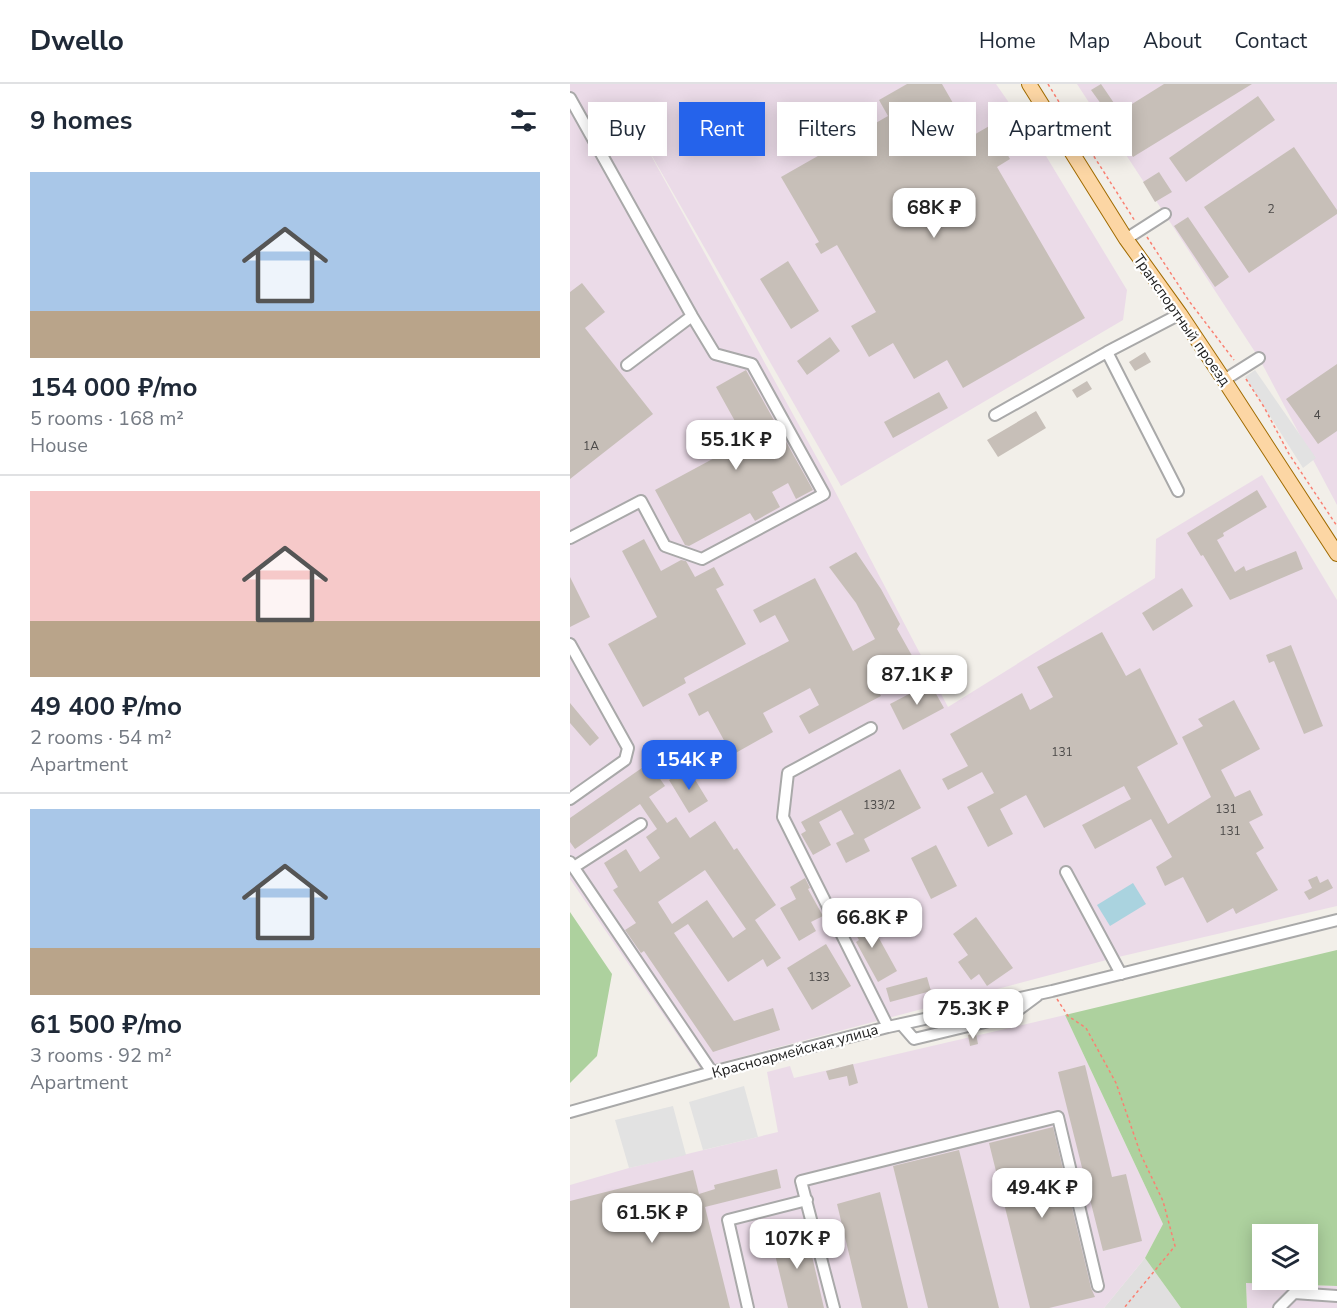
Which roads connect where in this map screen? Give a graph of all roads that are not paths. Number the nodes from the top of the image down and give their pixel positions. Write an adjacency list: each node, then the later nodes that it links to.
1 (1029, 84): 3 (main road, Транспортный проезд)
2 (570, 98): 8 (street)
3 (1041, 102)
4 (1075, 156): 6 (main road, Транспортный проезд)
5 (1165, 214): 6 (street)
6 (1126, 239): 7 (main road, Транспортный проезд)
7 (1180, 314): 9 (street); 12 (main road, Транспортный проезд)
8 (692, 316): 11 (street); 15 (street)
9 (1107, 352): 13 (street); 14 (street)
10 (1259, 358): 12 (street)
11 (627, 365)
12 (1224, 380): 16 (main road, Транспортный проезд)
13 (995, 415)
14 (1178, 491)
15 (570, 538)
16 (1337, 554)
17 (570, 644): 19 (street)
18 (871, 728): 27 (street)
19 (570, 799)
20 (641, 824): 21 (street)
21 (572, 865): 28 (street)
22 (1066, 872): 24 (street)
23 (1337, 920): 24 (street, Красноармейская улица)
24 (1121, 974): 25 (street, Красноармейская улица)
25 (1047, 992): 26 (street, Красноармейская улица); 26 (street)
26 (901, 1024): 27 (street, Красноармейская улица)
27 (888, 1027): 28 (street, Красноармейская улица)
28 (712, 1072): 29 (street, Красноармейская улица)
29 (570, 1112)
30 (807, 1200): 31 (street); 33 (street); 34 (street)
31 (1098, 1286)
32 (1337, 1296): 35 (street)
33 (748, 1308)
34 (834, 1308)
35 (1279, 1308)

